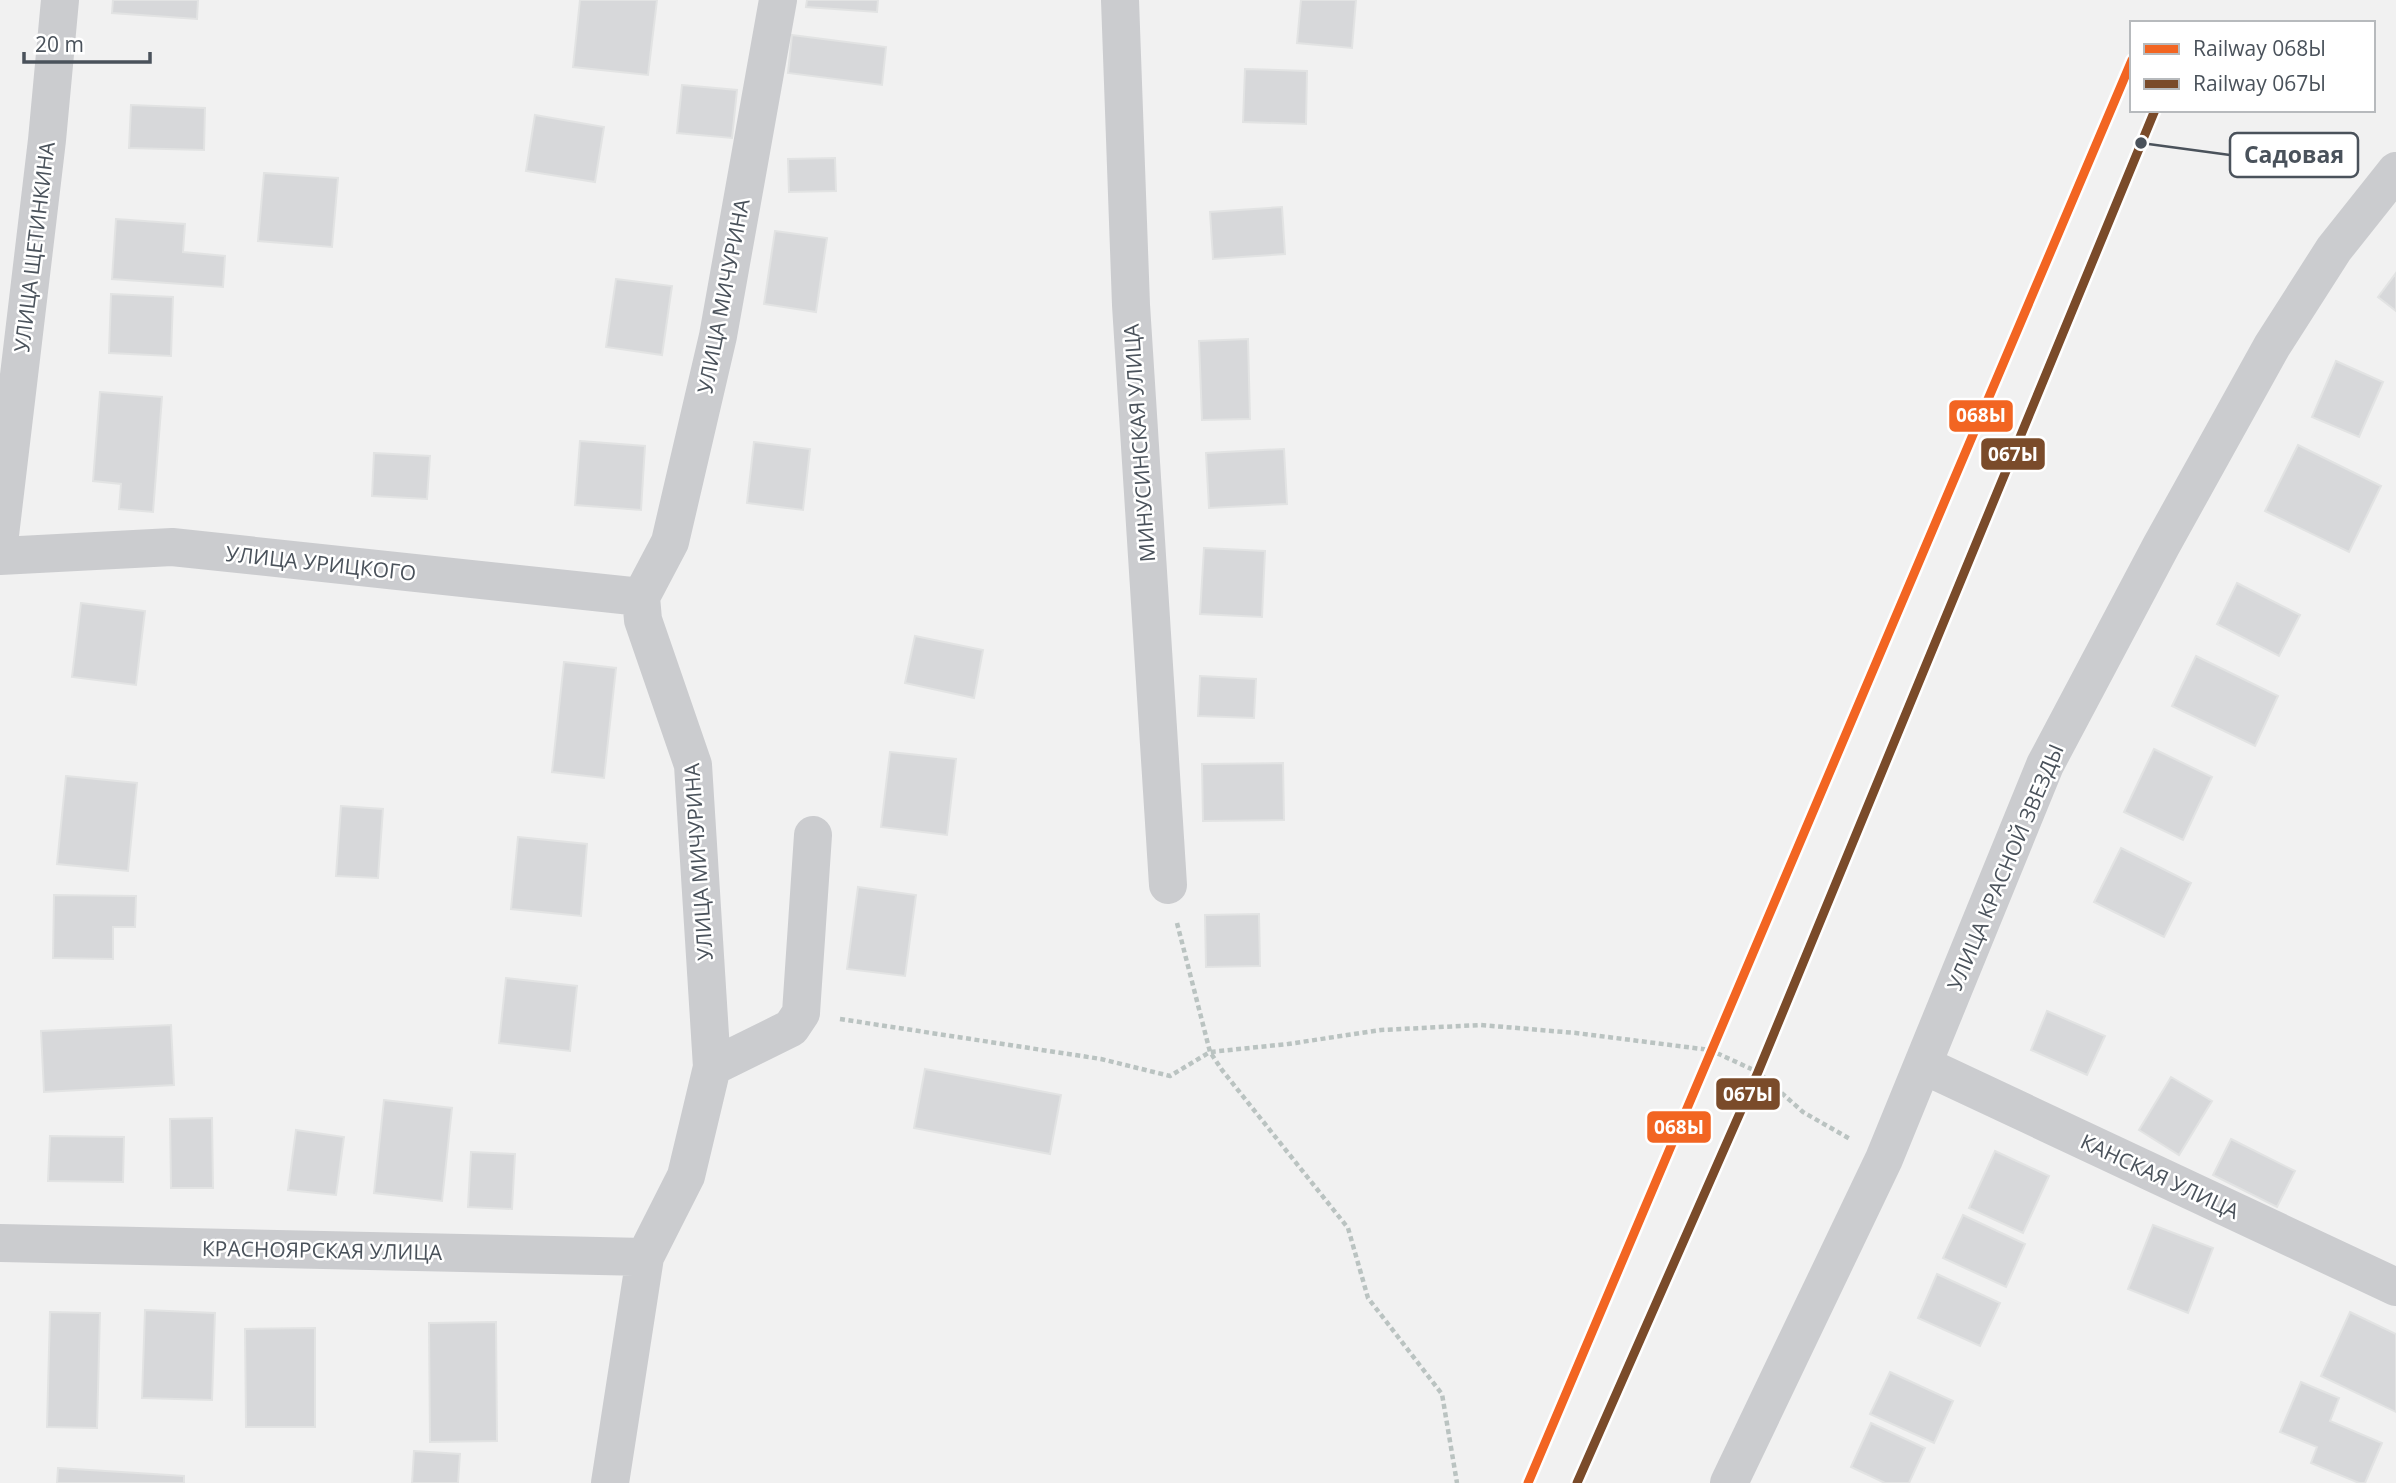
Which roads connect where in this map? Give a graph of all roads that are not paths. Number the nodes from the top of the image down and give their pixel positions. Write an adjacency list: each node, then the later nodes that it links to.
1 (60, 0): 5 (street, УЛИЦА ЩЕТИНКИНА)
2 (778, 0): 7 (street, УЛИЦА МИЧУРИНА)
3 (1120, 0): 9 (street, МИНУСИНСКАЯ УЛИЦА)
4 (2396, 171): 10 (street, УЛИЦА КРАСНОЙ ЗВЕЗДЫ)
5 (0, 535)
6 (0, 556): 7 (street, УЛИЦА УРИЦКОГО)
7 (641, 597): 11 (street, УЛИЦА МИЧУРИНА)
8 (813, 835): 11 (street)
9 (1168, 885)
10 (1923, 1065): 14 (street, КАНСКАЯ УЛИЦА); 16 (street, УЛИЦА КРАСНОЙ ЗВЕЗДЫ)
11 (712, 1067): 13 (street, УЛИЦА МИЧУРИНА)
12 (0, 1243): 13 (street, КРАСНОЯРСКАЯ УЛИЦА)
13 (645, 1257): 15 (street, УЛИЦА МИЧУРИНА)
14 (2396, 1287)
15 (610, 1483)
16 (1729, 1483)

